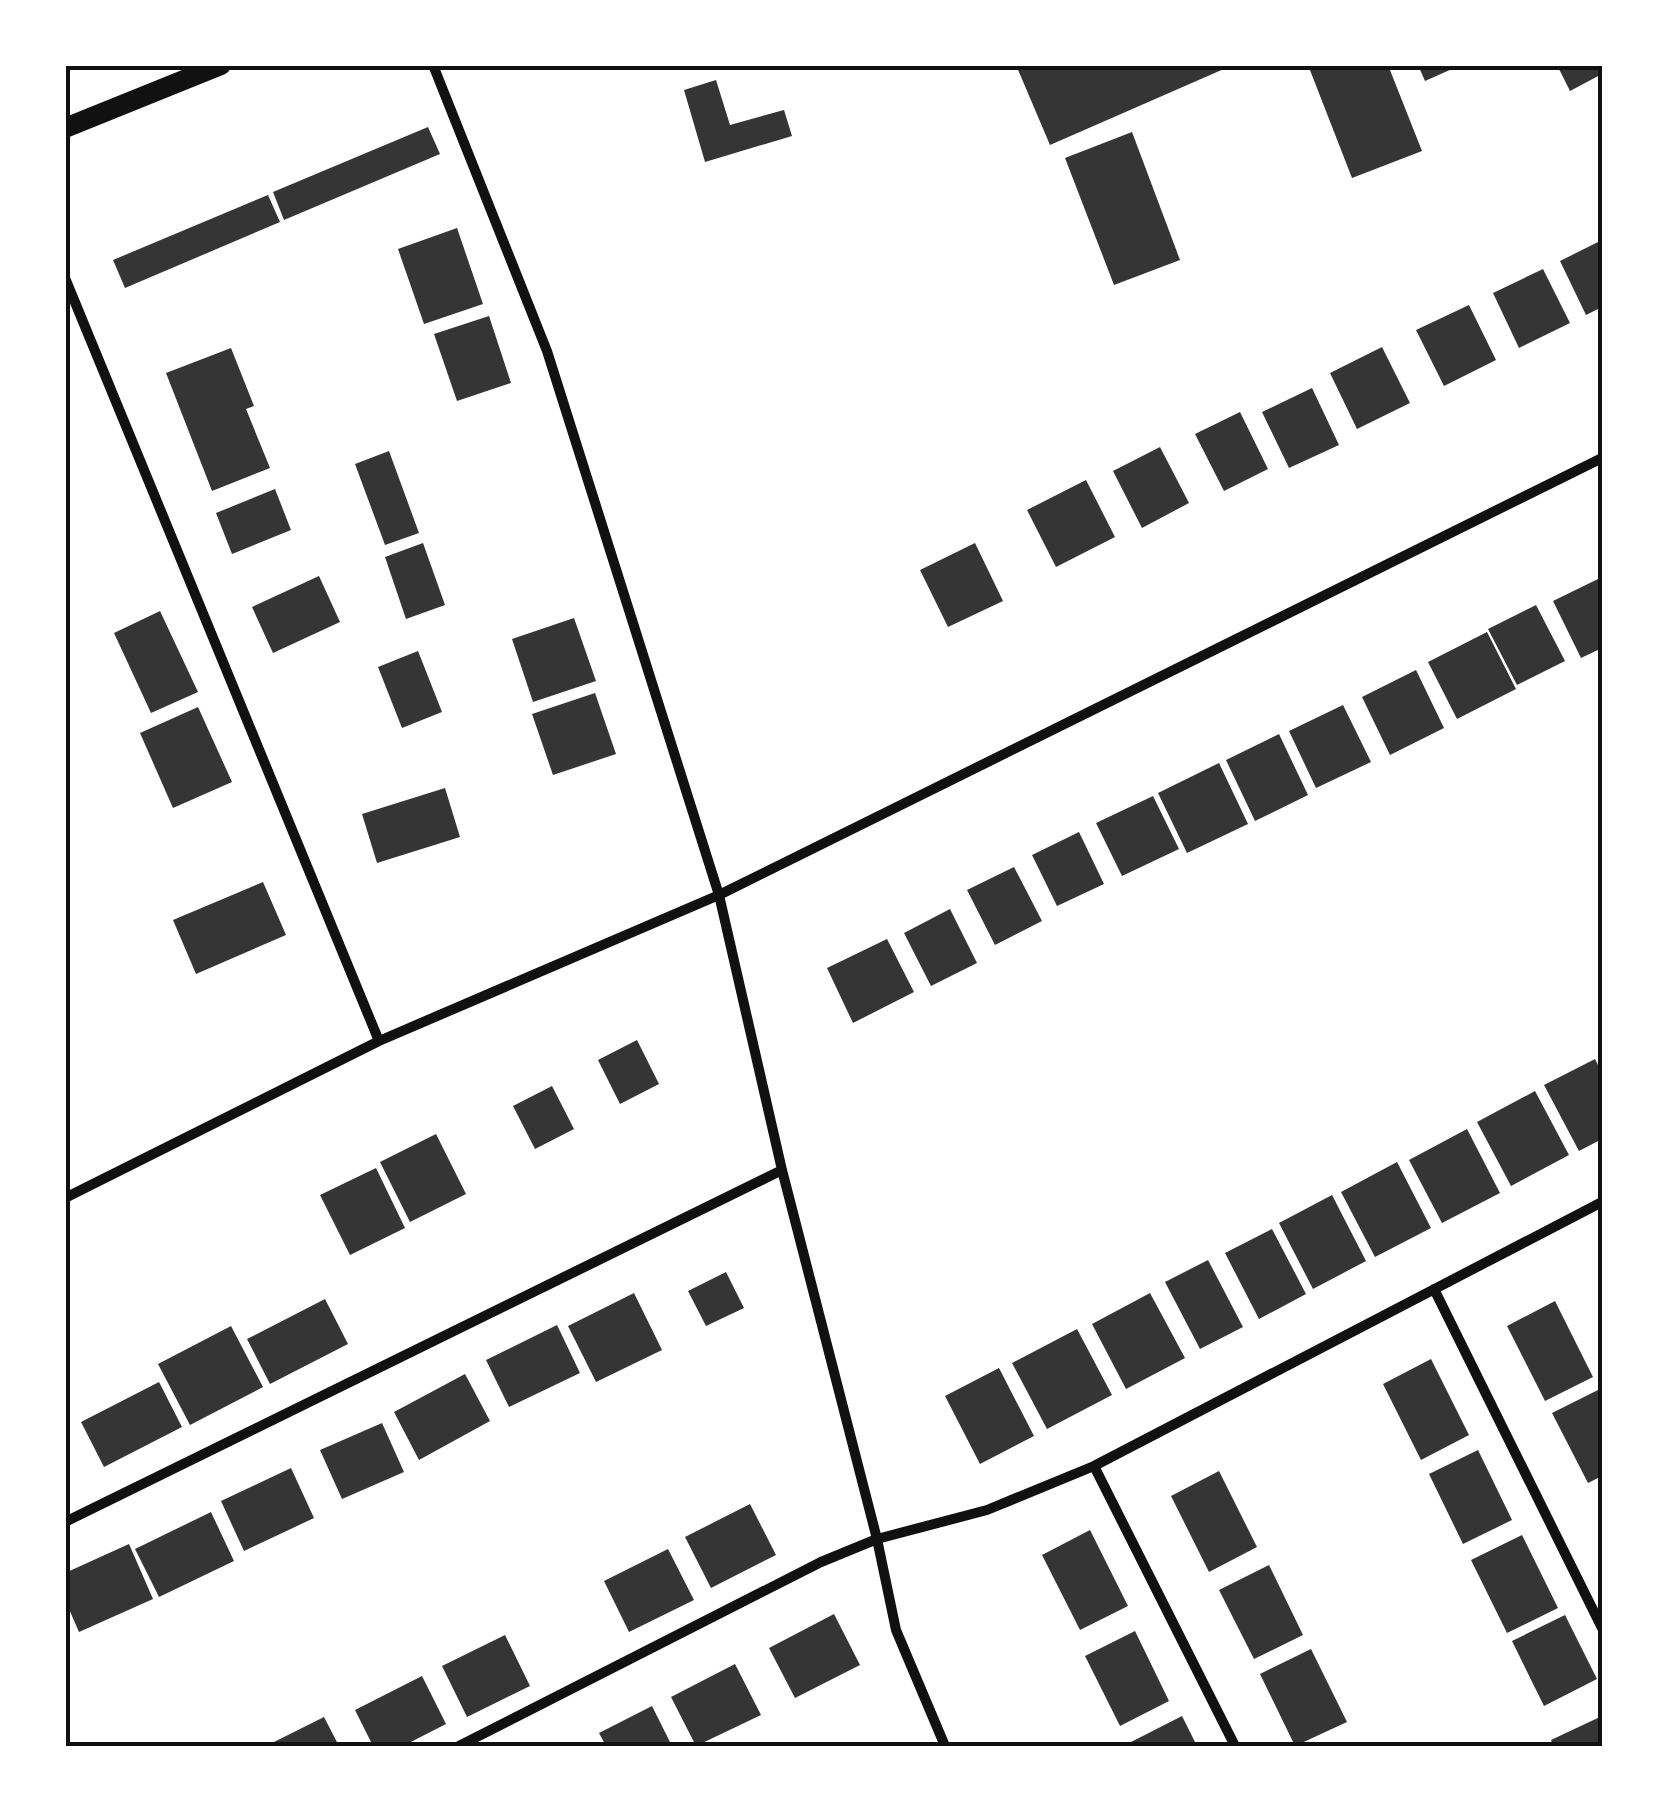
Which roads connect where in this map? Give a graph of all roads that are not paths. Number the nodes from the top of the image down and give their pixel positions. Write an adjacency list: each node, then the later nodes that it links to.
1 (221, 65): 3 (main road)
2 (433, 65): 6 (street)
3 (65, 128)
4 (65, 278): 7 (street)
5 (1602, 458): 6 (street)
6 (719, 895): 7 (street); 8 (street)
7 (379, 1041): 9 (street)
8 (782, 1170): 13 (street); 14 (street)
9 (65, 1198)
10 (1602, 1202): 11 (street)
11 (1434, 1289): 12 (street); 15 (street)
12 (1094, 1466): 14 (street); 18 (street)
13 (65, 1522)
14 (877, 1539): 16 (street); 17 (street)
15 (1602, 1628)
16 (459, 1746)
17 (945, 1746)
18 (1235, 1746)

